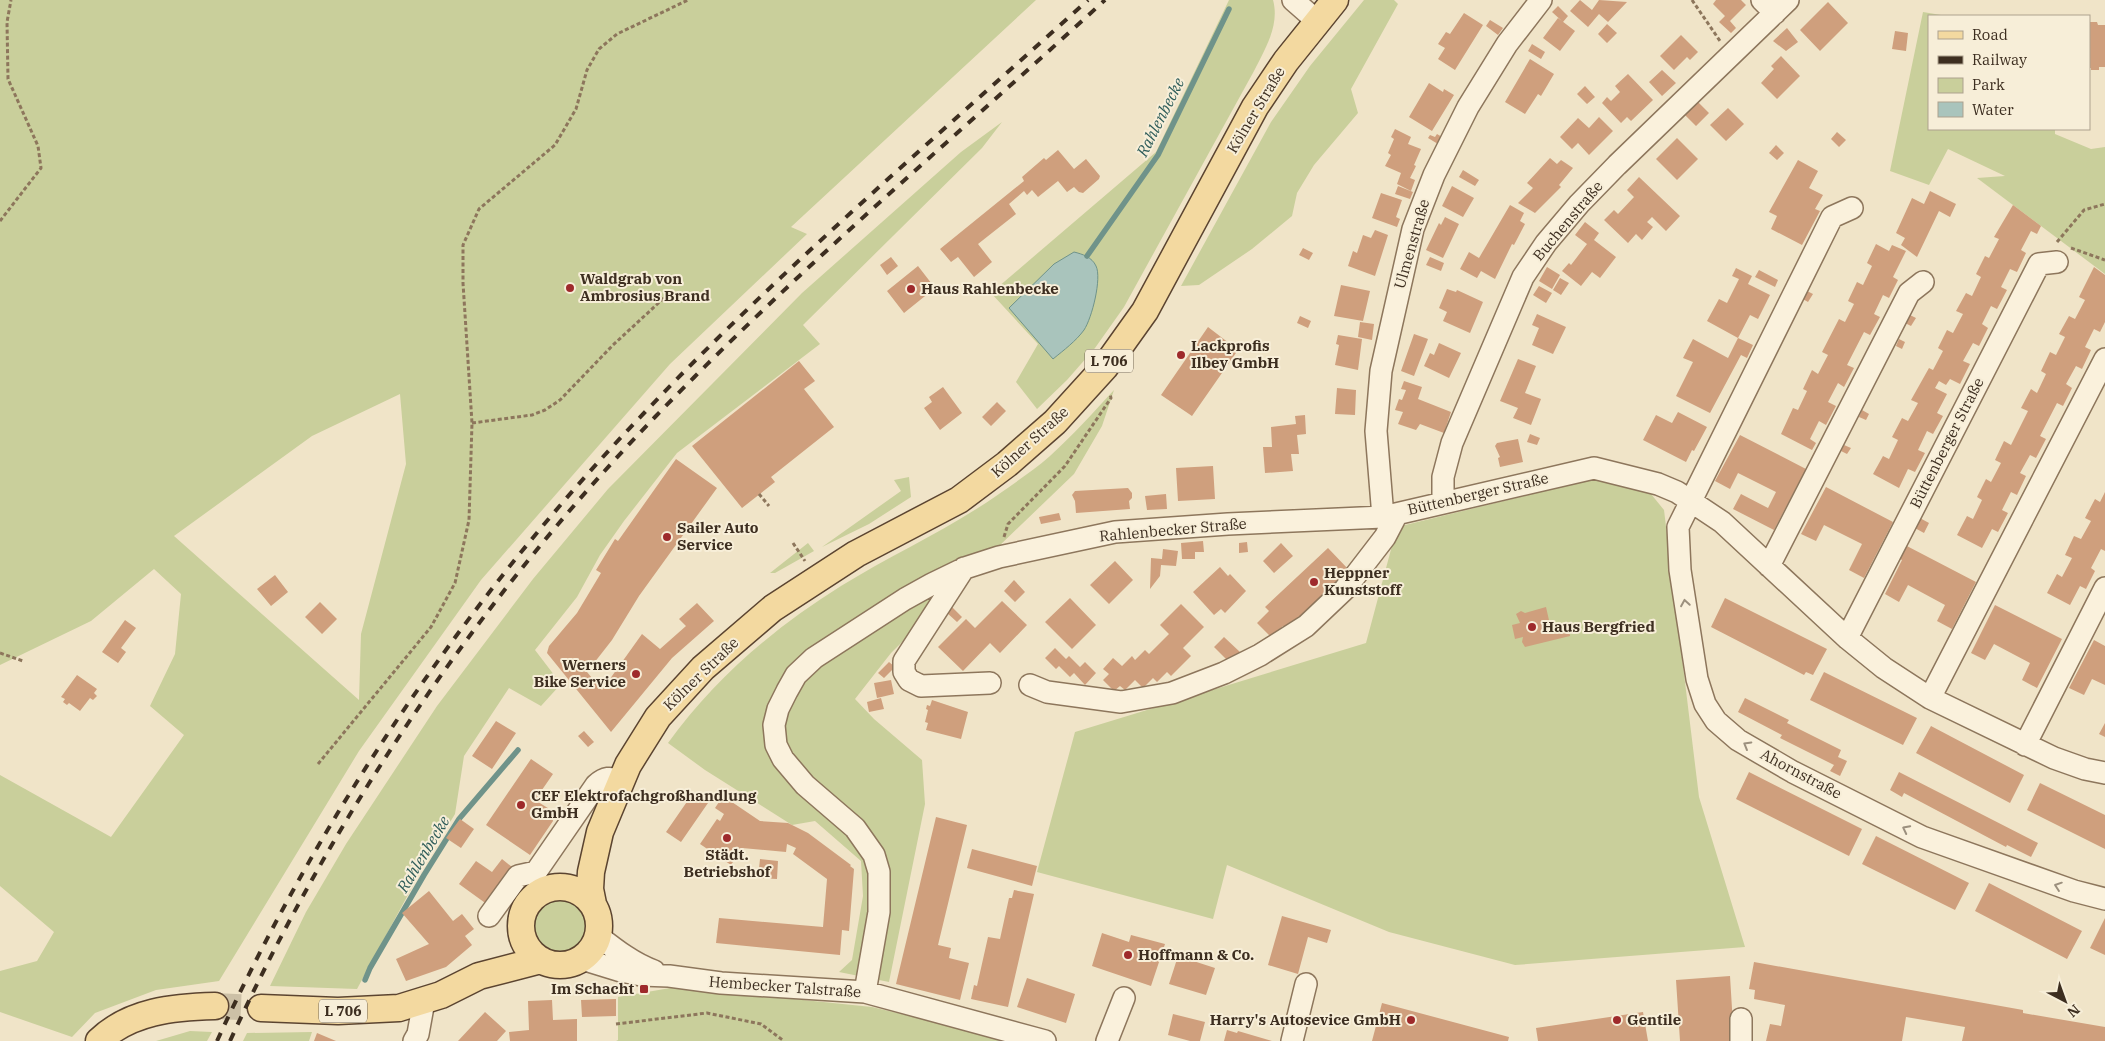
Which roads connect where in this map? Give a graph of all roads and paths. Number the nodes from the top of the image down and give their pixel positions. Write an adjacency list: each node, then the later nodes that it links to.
1 (11, 0): 12 (path)
2 (688, 0): 18 (path)
3 (1293, 0): 8 (street)
4 (1335, 0): 8 (main road, Kölner Straße / L 706)
5 (1541, 0): 23 (street, Ulmenstraße)
6 (1692, 0): 9 (path)
7 (1775, 4): 9 (street, Buchenstraße)
8 (1317, 21): 17 (main road, Kölner Straße / L 706)
9 (1730, 56): 21 (street, Buchenstraße)
10 (2105, 204): 13 (path)
11 (1852, 208): 20 (street)
12 (0, 220)
13 (2057, 252): 29 (street, Büttenberger Straße)
14 (1923, 282): 26 (street)
15 (665, 297): 18 (path)
16 (2105, 359): 34 (street)
17 (1105, 367): 25 (path); 38 (main road, Kölner Straße / L 706)
18 (472, 423): 36 (path)
19 (759, 494): 22 (path)
20 (1690, 501): 21 (street, Büttenberger Straße); 26 (street, Büttenberger Straße); 41 (street, Ahornstraße, one-way to 20)
21 (1444, 502): 23 (street, Büttenberger Straße)
22 (769, 506)
23 (1390, 515): 24 (street, Büttenberger Straße); 33 (street)
24 (1258, 523): 27 (street, Rahlenbecker Straße)
25 (1008, 524)
26 (1769, 566): 29 (street, Büttenberger Straße)
27 (965, 568): 32 (street); 51 (street, Rahlenbecker Straße)
28 (2105, 588): 35 (street)
29 (1847, 638): 34 (street, Büttenberger Straße)
30 (0, 653): 31 (path)
31 (23, 661)
32 (990, 683)
33 (1030, 686)
34 (1930, 698): 35 (street, Büttenberger Straße)
35 (2025, 745): 37 (street, Büttenberger Straße)
36 (318, 764)
37 (2105, 773)
38 (621, 781): 39 (main road, Kölner Straße / L 706); 43 (street)
39 (600, 832): 40 (main road, Kölner Straße); 42 (main road, Kölner Straße / L 706)
40 (556, 887): 42 (main road); 44 (main road, Kölner Straße)
41 (2105, 898)
42 (593, 904): 45 (main road, Kölner Straße)
43 (488, 916)
44 (521, 930): 47 (main road); 48 (main road, Kölner Straße / L 706)
45 (598, 936): 46 (main road); 49 (street, Hembecker Talstraße)
46 (582, 958): 47 (main road, Kölner Straße); 49 (street, Hembecker Talstraße)
47 (541, 960): 48 (main road, Kölner Straße / L 706)
48 (480, 976): 53 (main road, Kölner Straße / L 706)
49 (669, 976): 51 (street, Hembecker Talstraße)
50 (1306, 984): 63 (street)
51 (865, 992): 61 (street, Hembecker Talstraße)
52 (1124, 998): 62 (street)
53 (424, 1001): 55 (main road, Kölner Straße / L 706); 59 (street)
54 (215, 1006): 58 (main road)
55 (261, 1008)
56 (1741, 1019): 64 (street)
57 (616, 1024): 60 (path)
58 (99, 1041)
59 (414, 1041)
60 (784, 1041)
61 (1045, 1041)
62 (1107, 1041)
63 (1292, 1041)
64 (1741, 1041)

